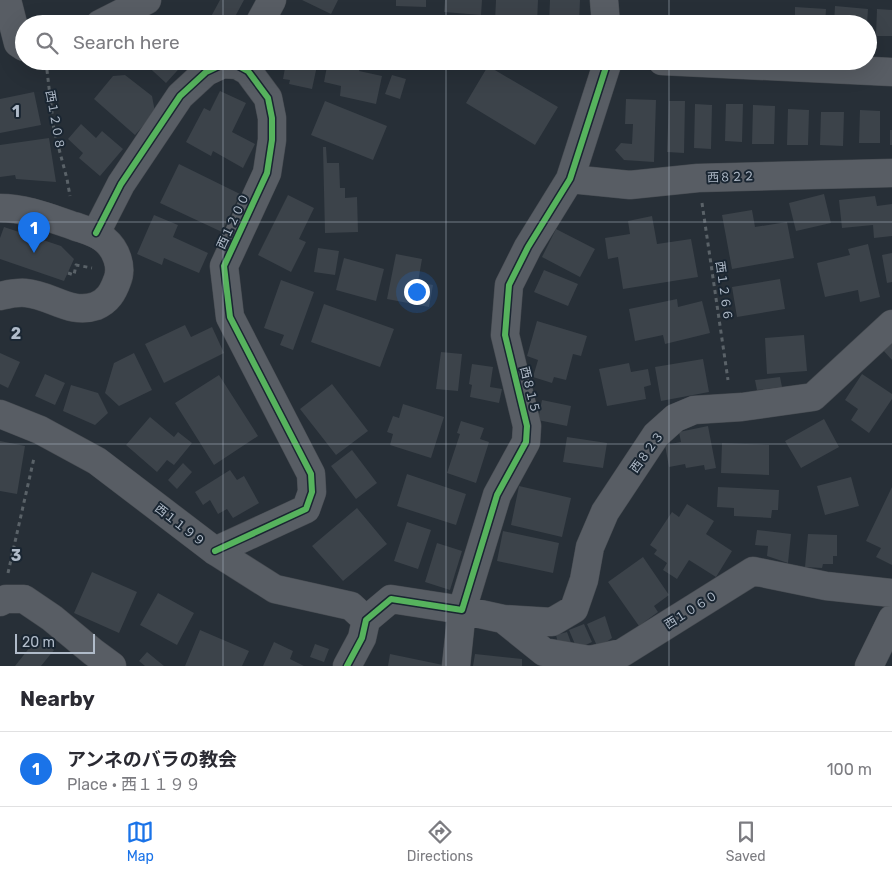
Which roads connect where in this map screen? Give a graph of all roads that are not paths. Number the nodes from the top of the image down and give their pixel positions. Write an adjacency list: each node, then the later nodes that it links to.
1 (7, 0): 8 (street)
2 (146, 0): 5 (street)
3 (272, 0): 6 (street)
4 (604, 0): 7 (street)
5 (117, 15)
6 (264, 15)
7 (605, 15)
8 (15, 31)
9 (210, 70): 17 (street, 西１２００)
10 (247, 70): 21 (street, 西１２００)
11 (605, 70): 15 (street, 西８１５)
12 (850, 70): 13 (street)
13 (892, 72)
14 (892, 173): 15 (street, 西８２２)
15 (570, 179): 24 (street, 西８１５)
16 (0, 208): 17 (street)
17 (96, 234): 18 (street)
18 (0, 296)
19 (892, 324): 25 (street, 西８２３)
20 (0, 414): 21 (street, 西１１９９)
21 (215, 551): 26 (street, 西１１９９)
22 (3, 591): 28 (street)
23 (892, 593): 25 (street, 西１０６０)
24 (462, 610): 25 (street, 西８２３); 26 (street); 30 (street, 西８１５)
25 (503, 619)
26 (366, 620): 29 (street)
27 (892, 620): 31 (street)
28 (112, 666)
29 (347, 666)
30 (456, 666)
31 (869, 666)

